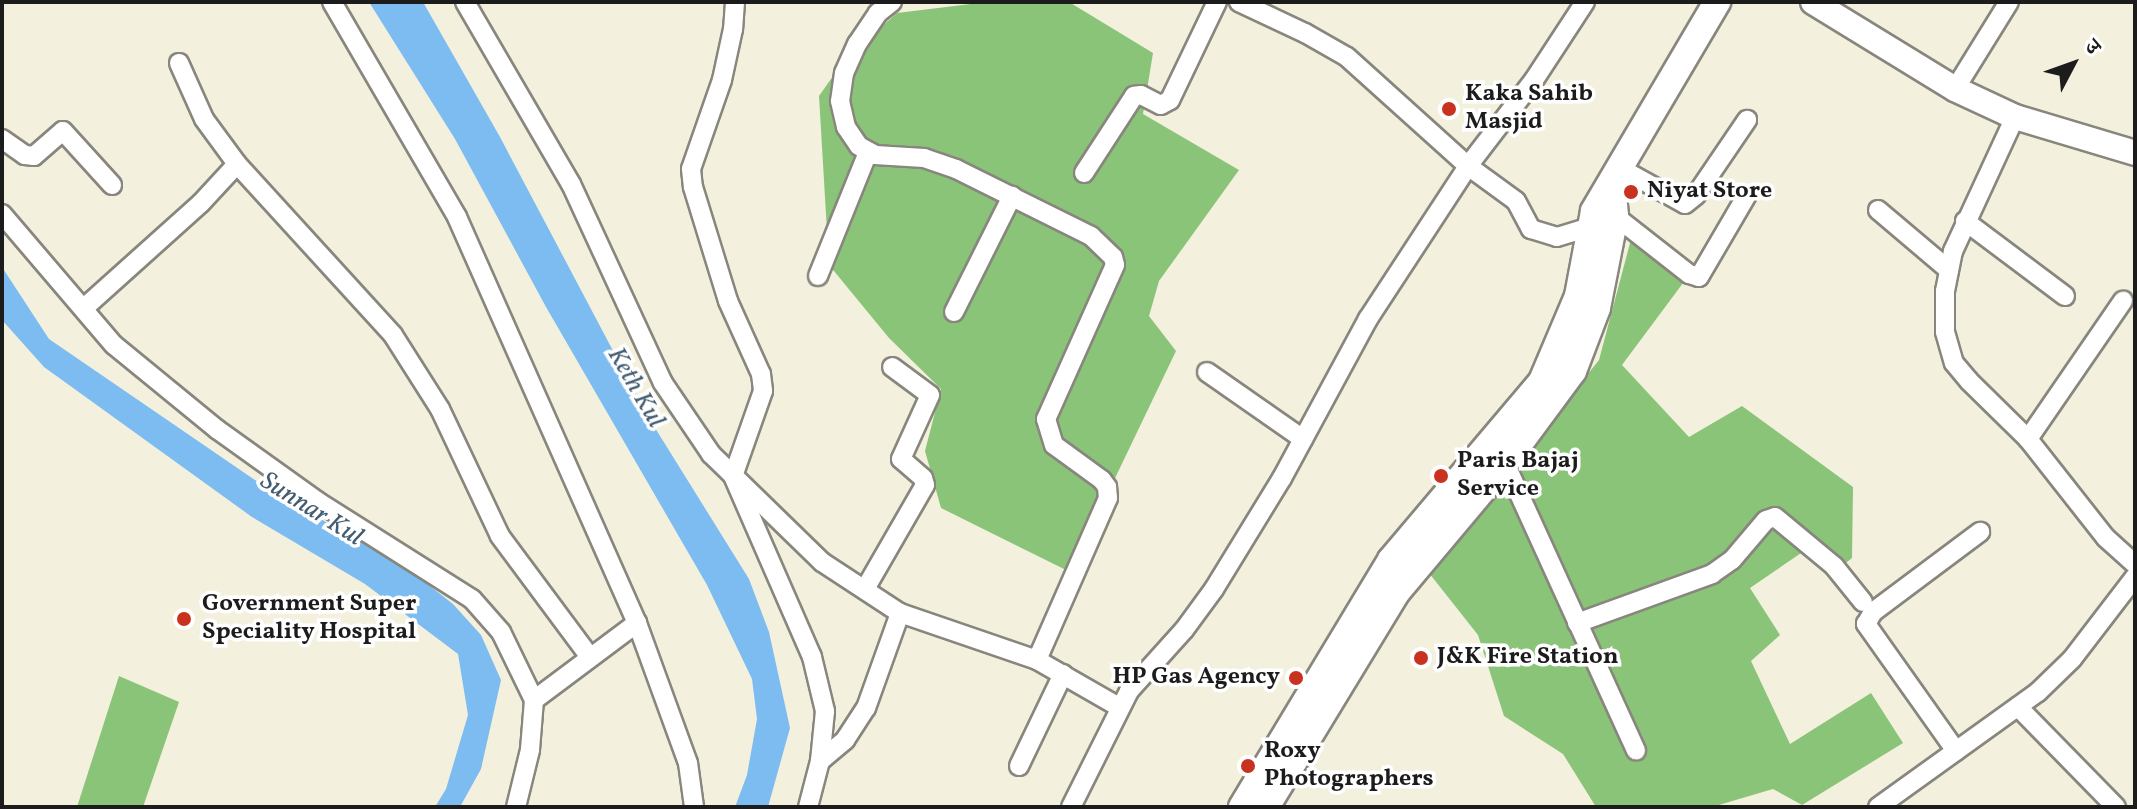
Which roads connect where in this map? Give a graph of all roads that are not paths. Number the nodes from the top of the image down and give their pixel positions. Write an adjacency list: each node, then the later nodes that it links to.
1 (332, 2): 48 (street)
2 (465, 2): 41 (street)
3 (735, 2): 41 (street)
4 (892, 2): 16 (street)
5 (1217, 2): 20 (street)
6 (1239, 2): 19 (street)
7 (1585, 2): 19 (street)
8 (1717, 2): 21 (main road)
9 (1813, 2): 12 (street)
10 (2009, 2): 12 (street)
11 (179, 63): 18 (street)
12 (1955, 89): 13 (street)
13 (2015, 117): 17 (street); 28 (street)
14 (1747, 120): 21 (street)
15 (2, 139): 22 (street)
16 (868, 152): 24 (street); 31 (street)
17 (2135, 153)
18 (237, 164): 34 (street); 50 (street)
19 (1468, 166): 29 (street); 38 (street)
20 (1084, 173)
21 (1616, 176): 27 (main road); 29 (main road)
22 (112, 185)
23 (1747, 195): 27 (street)
24 (1012, 196): 35 (street); 51 (street)
25 (1878, 210): 30 (street)
26 (2, 214): 34 (street)
27 (1615, 216): 40 (main road)
28 (1965, 221): 30 (street); 32 (street)
29 (1589, 227): 64 (main road)
30 (1949, 270): 39 (street)
31 (818, 276)
32 (2065, 296)
33 (2123, 301): 39 (street)
34 (84, 308): 53 (street)
35 (954, 312)
36 (892, 367): 45 (street)
37 (1207, 372): 38 (street)
38 (1303, 439): 54 (street)
39 (2028, 439): 43 (street)
40 (1505, 463): 49 (street); 65 (main road)
41 (733, 476): 45 (street); 58 (street)
42 (1980, 532): 57 (street)
43 (2135, 564)
44 (2135, 577): 55 (street)
45 (865, 589): 47 (street)
46 (1863, 602): 49 (street)
47 (900, 613): 51 (street); 58 (street)
48 (637, 623): 50 (street); 61 (street)
49 (1577, 623): 56 (street)
50 (590, 657): 53 (street)
51 (1037, 660): 52 (street)
52 (1063, 674): 54 (street); 59 (street)
53 (534, 700): 60 (street)
54 (1119, 707): 63 (street)
55 (2018, 707): 57 (street); 67 (street)
56 (1636, 751)
57 (1956, 751): 66 (street)
58 (820, 761): 62 (street)
59 (1019, 766)
60 (516, 807)
61 (694, 807)
62 (808, 807)
63 (1071, 807)
64 (1242, 807)
65 (1266, 807)
66 (1878, 807)
67 (2116, 807)

